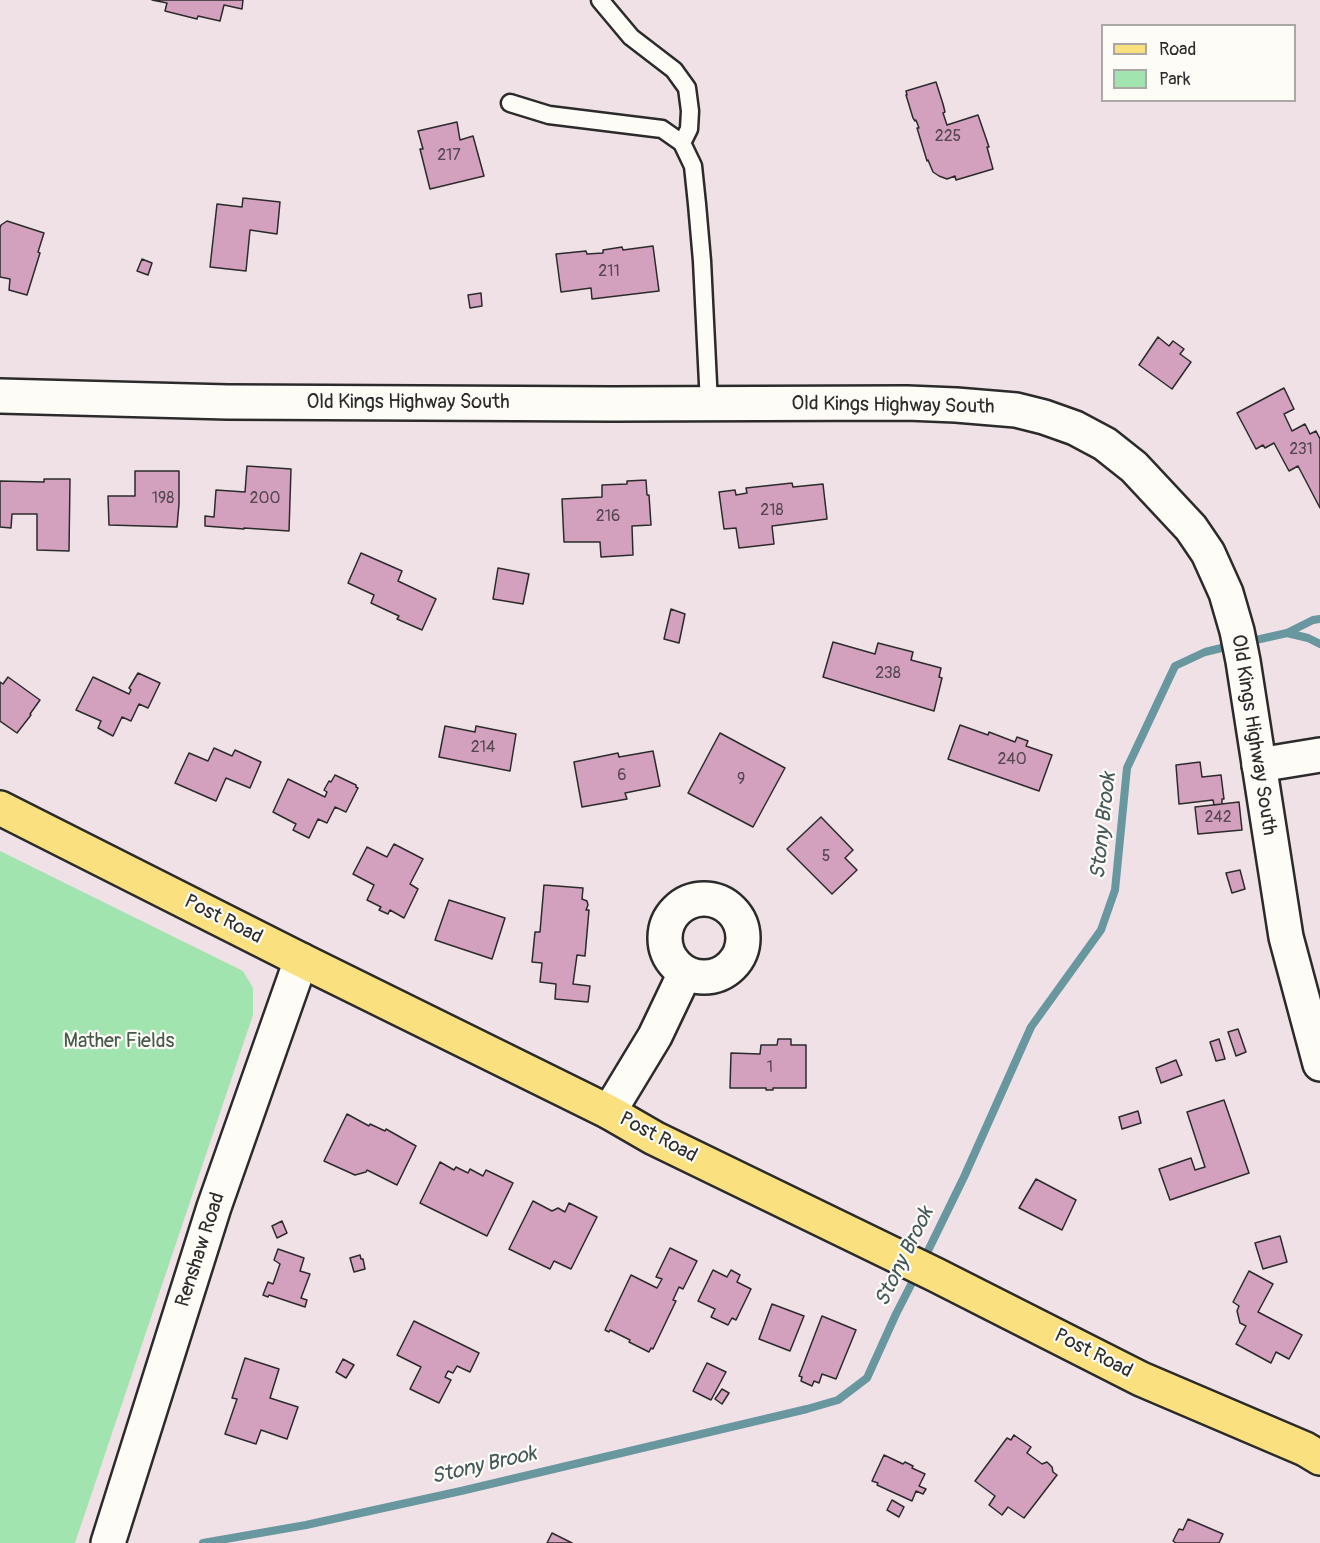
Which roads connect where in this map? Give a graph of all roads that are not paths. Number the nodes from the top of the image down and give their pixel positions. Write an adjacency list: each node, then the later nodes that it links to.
1 (600, 0): 3 (lane)
2 (510, 103): 3 (lane)
3 (682, 143): 5 (lane)
4 (0, 396): 5 (street, Old Kings Highway South)
5 (709, 404): 7 (street, Old Kings Highway South)
6 (1320, 755): 7 (street)
7 (1259, 765): 11 (street, Old Kings Highway South)
8 (0, 808): 9 (main road, Post Road)
9 (302, 960): 12 (main road, Post Road); 14 (street, Renshaw Road)
10 (685, 973): 12 (street)
11 (1320, 1064)
12 (609, 1112): 13 (main road, Post Road)
13 (1320, 1458)
14 (110, 1537)

